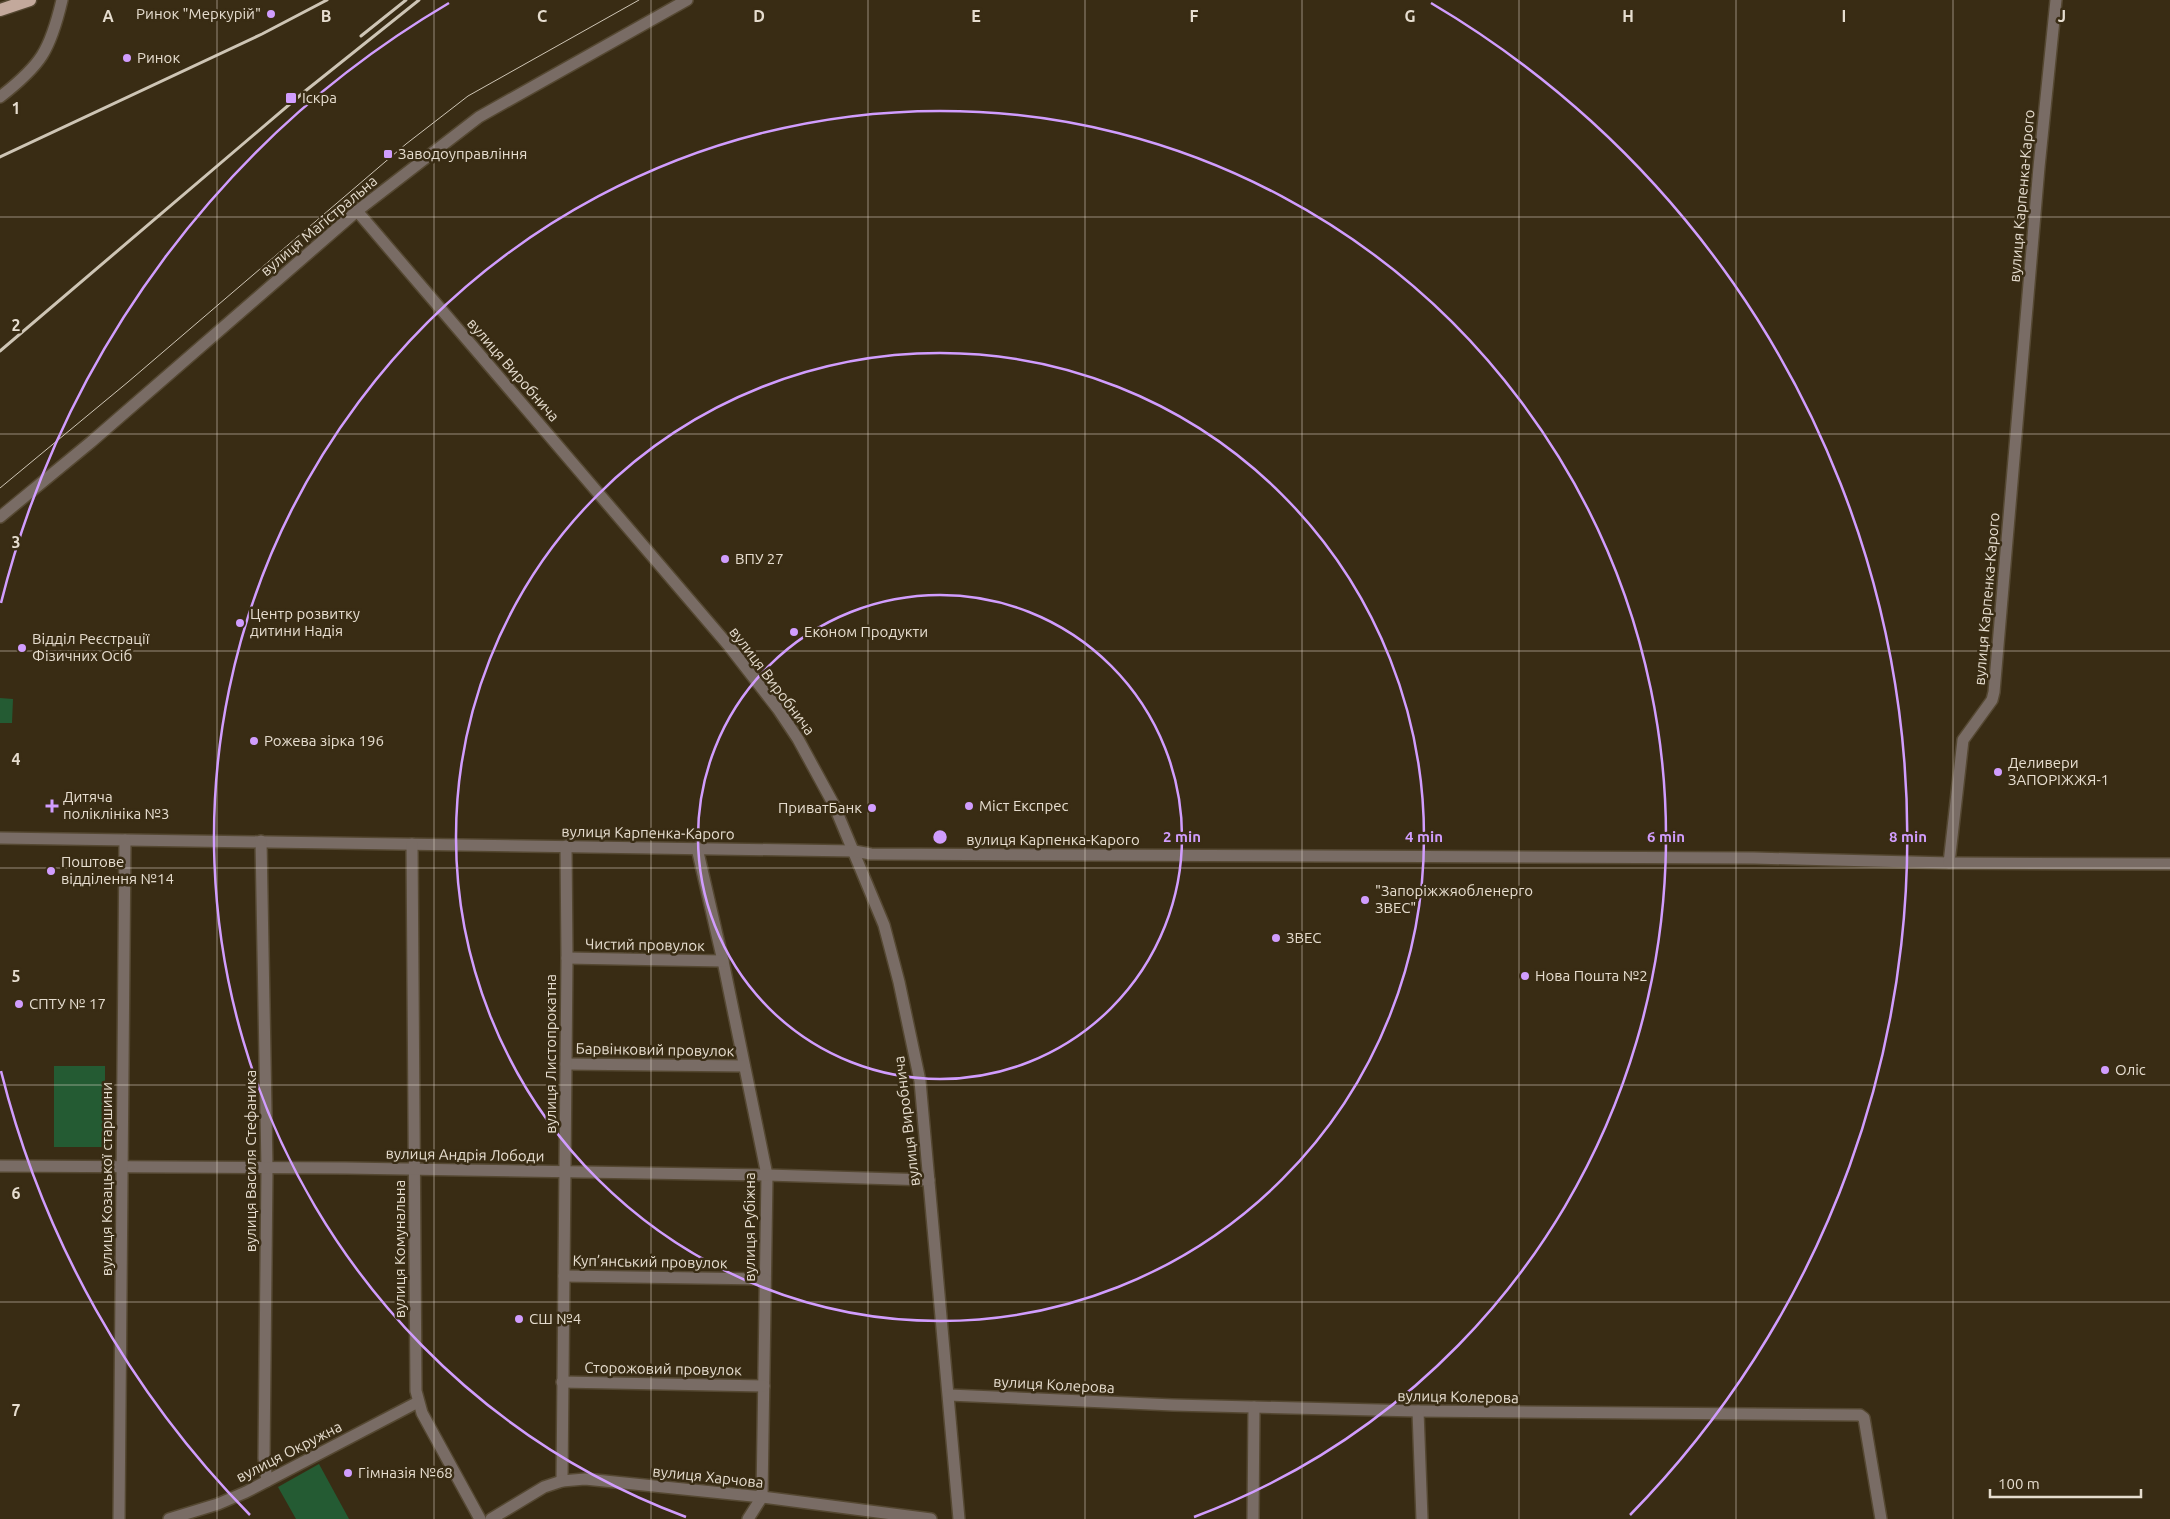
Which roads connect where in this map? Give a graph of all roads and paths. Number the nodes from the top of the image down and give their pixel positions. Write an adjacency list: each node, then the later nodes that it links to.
1 (30, 0): 5 (main road)
2 (62, 0): 6 (street)
3 (687, 0): 7 (street, вулиця Магістральна)
4 (2056, 0): 16 (street, вулиця Карпенка-Карого)
5 (0, 10)
6 (0, 97)
7 (357, 212): 8 (street, вулиця Магістральна); 15 (street, вулиця Виробнича)
8 (0, 517)
9 (0, 838): 10 (street, вулиця Карпенка-Карого)
10 (125, 840): 11 (street, вулиця Карпенка-Карого); 23 (street, вулиця Козацької старшини)
11 (261, 841): 12 (street, вулиця Карпенка-Карого); 24 (street, вулиця Василя Стефаника)
12 (412, 844): 13 (street, вулиця Карпенка-Карого); 25 (street, вулиця Комунальна)
13 (566, 846): 14 (street, вулиця Карпенка-Карого); 18 (street, вулиця Листопрокатна)
14 (697, 848): 15 (street, вулиця Карпенка-Карого); 19 (street, вулиця Рубіжна)
15 (854, 851): 16 (street, вулиця Карпенка-Карого); 28 (street, вулиця Виробнича)
16 (1949, 863): 17 (street)
17 (2170, 864)
18 (567, 958): 19 (street, Чистий провулок); 20 (street, вулиця Листопрокатна)
19 (723, 961): 21 (street, вулиця Рубіжна)
20 (566, 1064): 21 (street, Барвінковий провулок); 26 (street, вулиця Листопрокатна)
21 (744, 1066): 27 (street, вулиця Рубіжна)
22 (0, 1166): 23 (street, вулиця Андрія Лободи)
23 (122, 1167): 24 (street, вулиця Андрія Лободи); 40 (street, вулиця Козацької старшини)
24 (267, 1168): 25 (street, вулиця Андрія Лободи); 38 (street, вулиця Василя Стефаника)
25 (414, 1170): 26 (street, вулиця Андрія Лободи); 34 (street, вулиця Комунальна)
26 (565, 1171): 27 (street, вулиця Андрія Лободи); 29 (street, вулиця Листопрокатна)
27 (766, 1175): 28 (street, вулиця Андрія Лободи); 30 (street, вулиця Рубіжна)
28 (929, 1180): 33 (street, вулиця Виробнича)
29 (564, 1276): 30 (street, Куп’янський провулок); 31 (street, вулиця Листопрокатна)
30 (765, 1278): 32 (street, вулиця Рубіжна)
31 (562, 1382): 32 (street, Сторожовий провулок); 37 (street, вулиця Листопрокатна)
32 (764, 1386): 39 (street, вулиця Рубіжна)
33 (948, 1395): 35 (street, вулиця Колерова); 46 (street, вулиця Виробнича)
34 (418, 1402): 38 (street, вулиця Окружна); 42 (street, вулиця Комунальна)
35 (1254, 1407): 36 (street, вулиця Колерова); 47 (street)
36 (1418, 1412): 48 (street); 49 (street, вулиця Колерова)
37 (562, 1480): 39 (street, вулиця Харчова); 43 (street, вулиця Харчова)
38 (267, 1482): 41 (street, вулиця Окружна)
39 (762, 1497): 44 (street); 45 (street, вулиця Харчова)
40 (119, 1519)
41 (169, 1519)
42 (480, 1519)
43 (491, 1519)
44 (748, 1519)
45 (931, 1519)
46 (959, 1519)
47 (1253, 1519)
48 (1422, 1519)
49 (1881, 1519)

